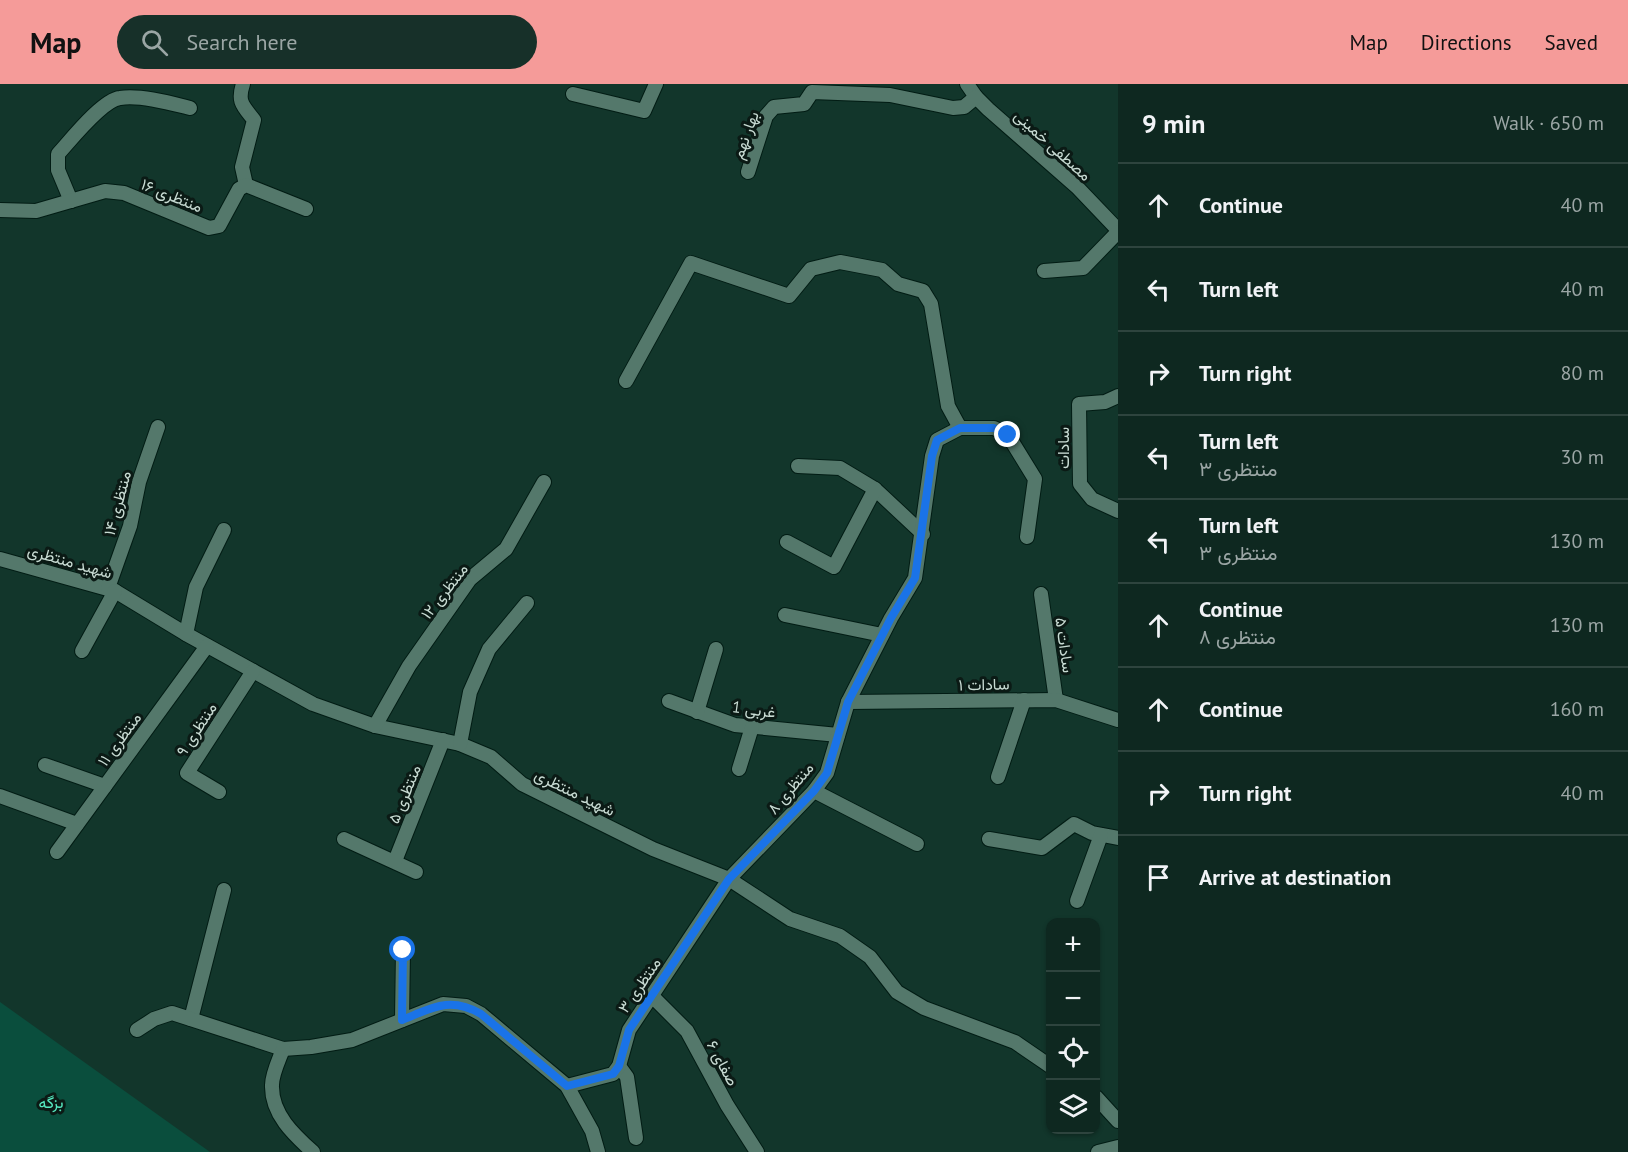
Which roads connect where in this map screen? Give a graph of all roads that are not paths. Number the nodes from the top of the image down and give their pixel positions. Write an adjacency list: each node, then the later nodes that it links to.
1 (243, 84): 10 (street)
2 (656, 84): 6 (street)
3 (967, 84): 7 (street, مصطفی خمینی)
4 (817, 88): 7 (street, بهار نهم); 9 (street, بهار نهم)
5 (118, 91): 8 (street); 11 (street)
6 (573, 94)
7 (976, 97): 14 (street, مصطفی خمینی)
8 (190, 108)
9 (748, 172)
10 (246, 185): 11 (street, منتظری ۱۶); 12 (street)
11 (71, 201): 13 (street, منتظری ۱۶)
12 (306, 209)
13 (0, 210)
14 (1118, 231): 15 (street)
15 (1044, 271)
16 (626, 381): 19 (street)
17 (1118, 396): 23 (street, سادات)
18 (158, 427): 29 (street, منتظری ۱۴)
19 (960, 428): 25 (street, منتظری ۸); 26 (street)
20 (798, 466): 22 (street)
21 (544, 482): 45 (street, منتظری ۱۲)
22 (875, 489): 25 (street); 27 (street)
23 (1118, 511)
24 (224, 530): 33 (street)
25 (923, 534): 34 (street, منتظری ۸)
26 (1027, 537)
27 (787, 542)
28 (0, 559): 29 (street, شهید منتظری)
29 (112, 590): 33 (street, شهید منتظری); 37 (street, منتظری ۱۴)
30 (1041, 594): 40 (street, سادات ۵)
31 (527, 603): 49 (street)
32 (785, 615): 34 (street)
33 (186, 633): 35 (street, شهید منتظری)
34 (882, 635): 42 (street, منتظری ۸)
35 (207, 646): 38 (street, شهید منتظری); 53 (street, منتظری ۱۱)
36 (716, 649): 43 (street)
37 (82, 651)
38 (253, 671): 45 (street, شهید منتظری); 55 (street, منتظری ۹)
39 (1024, 700): 40 (street, سادات ۱); 42 (street, سادات ۱); 52 (street)
40 (1056, 700): 44 (street, سادات ۱)
41 (669, 701): 43 (street, غربی 1)
42 (848, 702): 47 (street, منتظری ۸)
43 (697, 712): 46 (street, غربی 1)
44 (1118, 720)
45 (375, 726): 48 (street, شهید منتظری)
46 (752, 727): 47 (street, غربی 1); 51 (street)
47 (838, 735): 54 (street, منتظری ۸)
48 (443, 740): 49 (street, شهید منتظری); 64 (street, منتظری ۵)
49 (460, 744): 66 (street, شهید منتظری)
50 (45, 765): 53 (street)
51 (739, 768)
52 (998, 777)
53 (105, 786): 57 (street, منتظری ۱۱)
54 (814, 791): 62 (street); 66 (street, منتظری ۸)
55 (219, 792)
56 (0, 796): 57 (street)
57 (77, 824): 63 (street, منتظری ۱۱)
58 (1101, 835): 59 (street); 61 (street); 68 (street)
59 (1118, 838)
60 (344, 839): 64 (street)
61 (989, 839)
62 (917, 844)
63 (57, 852)
64 (395, 861): 65 (street)
65 (416, 872)
66 (729, 879): 70 (street, منتظری ۳); 75 (street, شهید منتظری)
67 (224, 890): 71 (street)
68 (1077, 901)
69 (403, 950): 72 (street)
70 (652, 996): 76 (street, منتظری ۳); 84 (street, صفای ۶)
71 (191, 1019): 73 (street); 74 (street)
72 (402, 1020): 74 (street); 77 (street)
73 (137, 1030)
74 (283, 1049): 82 (street)
75 (1046, 1063)
76 (619, 1066): 77 (street); 80 (street)
77 (567, 1086): 83 (street)
78 (1100, 1102): 79 (street)
79 (1118, 1121)
80 (636, 1138)
81 (1118, 1147): 85 (street)
82 (313, 1152)
83 (598, 1152)
84 (757, 1152)
85 (1098, 1152)

